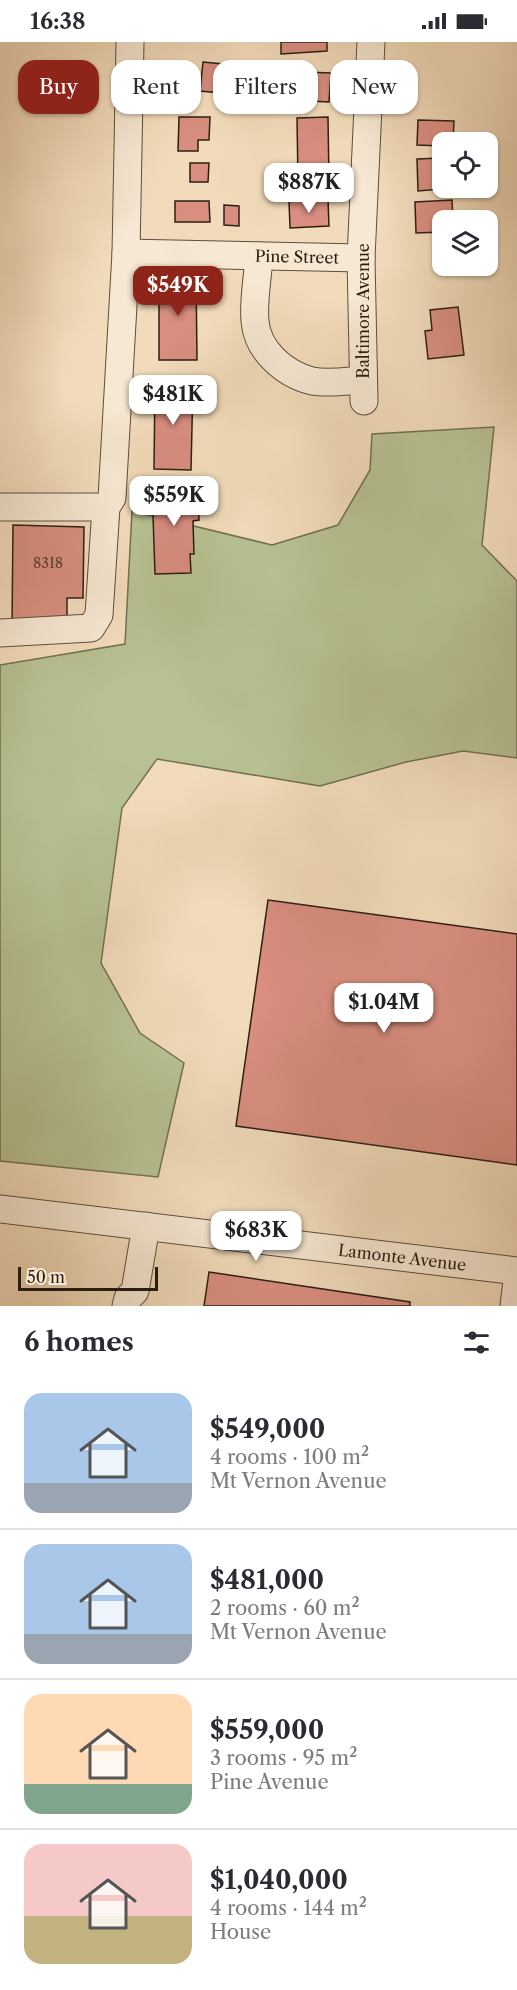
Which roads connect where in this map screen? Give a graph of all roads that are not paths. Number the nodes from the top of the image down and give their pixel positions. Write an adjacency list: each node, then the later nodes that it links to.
1 (130, 42): 3 (street)
2 (371, 42): 5 (street, Baltimore Avenue)
3 (126, 253): 4 (street, Pine Street); 6 (street)
4 (259, 256): 5 (street, Pine Street); 5 (street, Baltimore Avenue)
5 (361, 258)
6 (109, 503): 7 (street); 8 (street)
7 (0, 507)
8 (0, 633)
9 (0, 1209): 10 (street, Lamonte Avenue)
10 (146, 1226): 11 (street, Lamonte Avenue); 13 (street)
11 (517, 1271)
12 (517, 1281): 14 (street)
13 (134, 1301)
14 (514, 1306)

